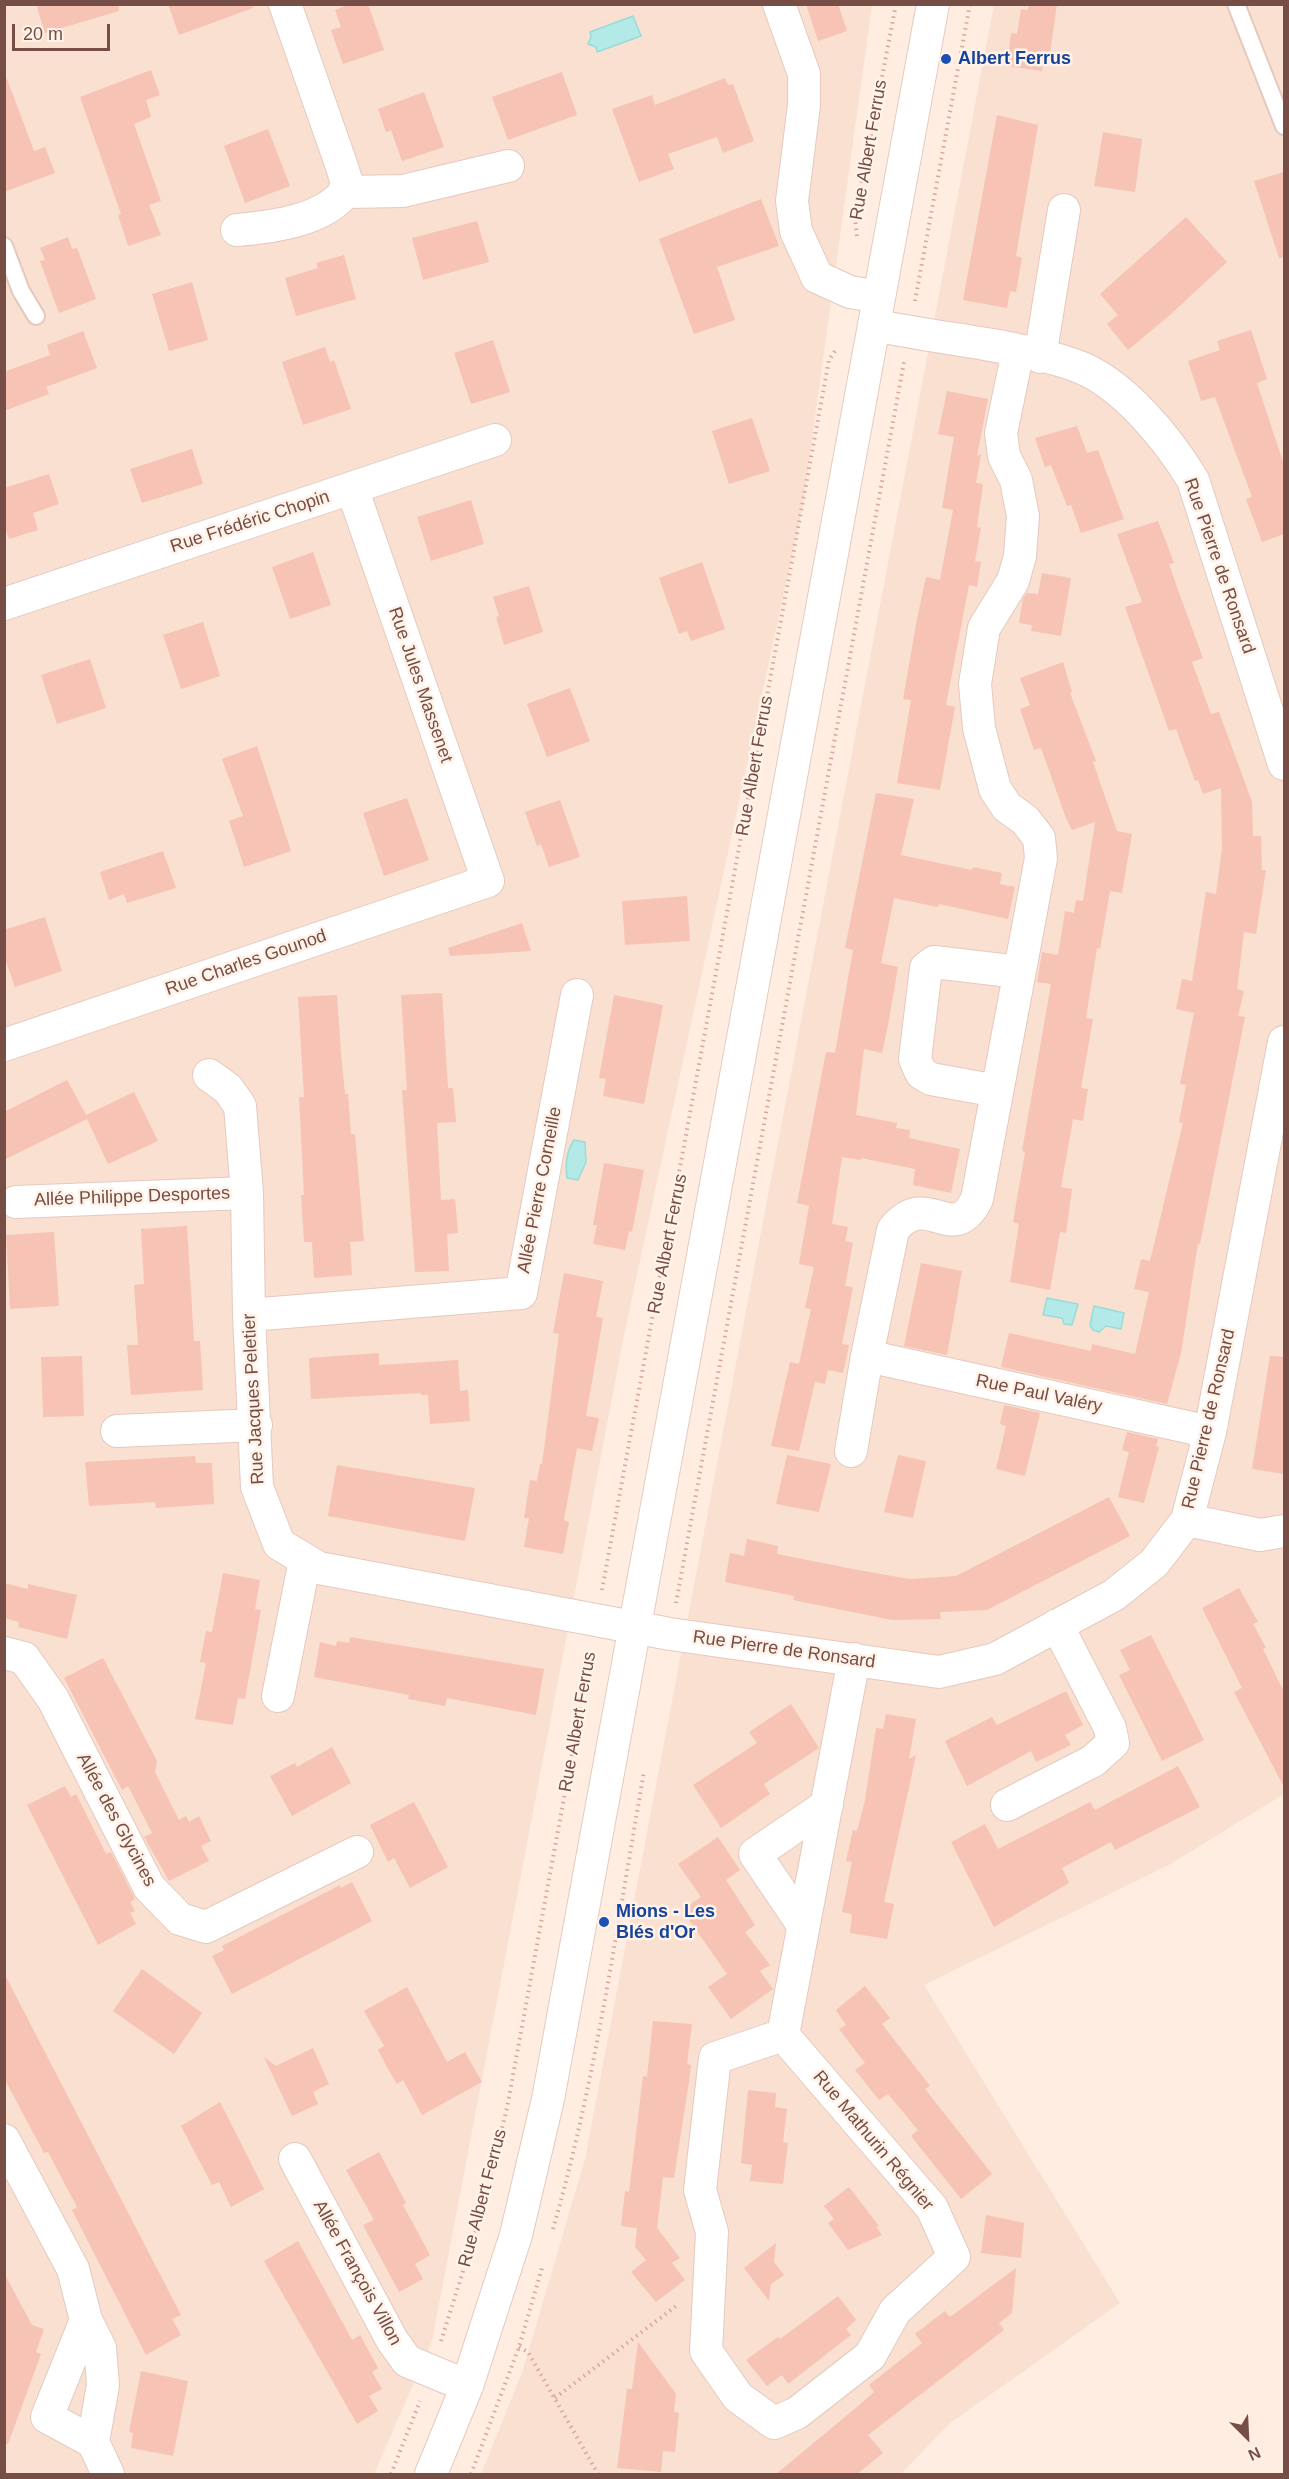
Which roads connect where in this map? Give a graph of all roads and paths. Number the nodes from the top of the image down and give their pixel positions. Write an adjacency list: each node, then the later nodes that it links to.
1 (285, 4): 8 (street)
2 (779, 4): 13 (street, Rue Pierre de Ronsard)
3 (896, 4): 11 (path, Rue Albert Ferrus)
4 (933, 4): 13 (street, Rue Albert Ferrus)
5 (1236, 4): 6 (lane)
6 (1284, 126)
7 (508, 166): 8 (street)
8 (345, 192): 10 (street)
9 (1064, 210): 16 (street)
10 (237, 230)
11 (860, 245)
12 (4, 246): 14 (lane)
13 (877, 311): 16 (street, Rue Pierre de Ronsard); 41 (street, Rue Albert Ferrus)
14 (36, 316)
15 (838, 345): 39 (path, Rue Albert Ferrus)
16 (1029, 354): 20 (street, Rue Pierre de Ronsard); 22 (street)
17 (495, 440): 18 (street, Rue Frédéric Chopin)
18 (352, 488): 19 (street, Rue Frédéric Chopin); 21 (street, Rue Jules Massenet)
19 (4, 604)
20 (1284, 764)
21 (488, 882): 25 (street, Rue Charles Gounod)
22 (1019, 972): 27 (street); 27 (street)
23 (577, 995): 30 (street, Allée Pierre Corneille)
24 (1284, 1042): 34 (street, Rue Pierre de Ronsard)
25 (4, 1045)
26 (209, 1075): 28 (street, Rue Jacques Peletier)
27 (997, 1091): 31 (street)
28 (248, 1193): 29 (street, Allée Philippe Desportes); 30 (street, Rue Jacques Peletier)
29 (16, 1202)
30 (249, 1315): 32 (street, Rue Jacques Peletier)
31 (867, 1356): 34 (street, Rue Paul Valéry); 35 (street)
32 (256, 1425): 33 (street); 38 (street, Rue Jacques Peletier)
33 (117, 1431)
34 (1210, 1432): 36 (street, Rue Pierre de Ronsard)
35 (851, 1451)
36 (1187, 1520): 37 (street); 40 (street, Rue Pierre de Ronsard)
37 (1282, 1540)
38 (305, 1560): 39 (street, Rue Jacques Peletier); 44 (street)
39 (597, 1620): 41 (street, Rue Jacques Peletier); 55 (path, Rue Albert Ferrus)
40 (1058, 1626): 43 (street, Rue Pierre de Ronsard); 46 (street)
41 (634, 1627): 43 (street, Rue Pierre de Ronsard); 56 (street, Rue Albert Ferrus)
42 (4, 1653): 47 (street, Allée des Glycines)
43 (854, 1659): 45 (street)
44 (278, 1696)
45 (826, 1805): 48 (street); 48 (street)
46 (1007, 1805)
47 (357, 1852)
48 (803, 1925): 49 (street)
49 (783, 2035): 52 (street, Rue Mathurin Régnier); 52 (street, Rue Mathurin Régnier)
50 (4, 2140): 53 (street)
51 (295, 2159): 55 (street, Allée François Villon)
52 (709, 2281): 57 (path)
53 (86, 2320): 58 (street); 58 (street)
54 (519, 2347): 57 (path)
55 (431, 2373): 56 (street, Allée François Villon); 60 (path, Rue Albert Ferrus)
56 (467, 2386): 61 (street, Rue Albert Ferrus)
57 (555, 2398): 62 (path)
58 (93, 2442): 59 (street)
59 (108, 2475)
60 (391, 2475)
61 (431, 2475)
62 (598, 2475)

